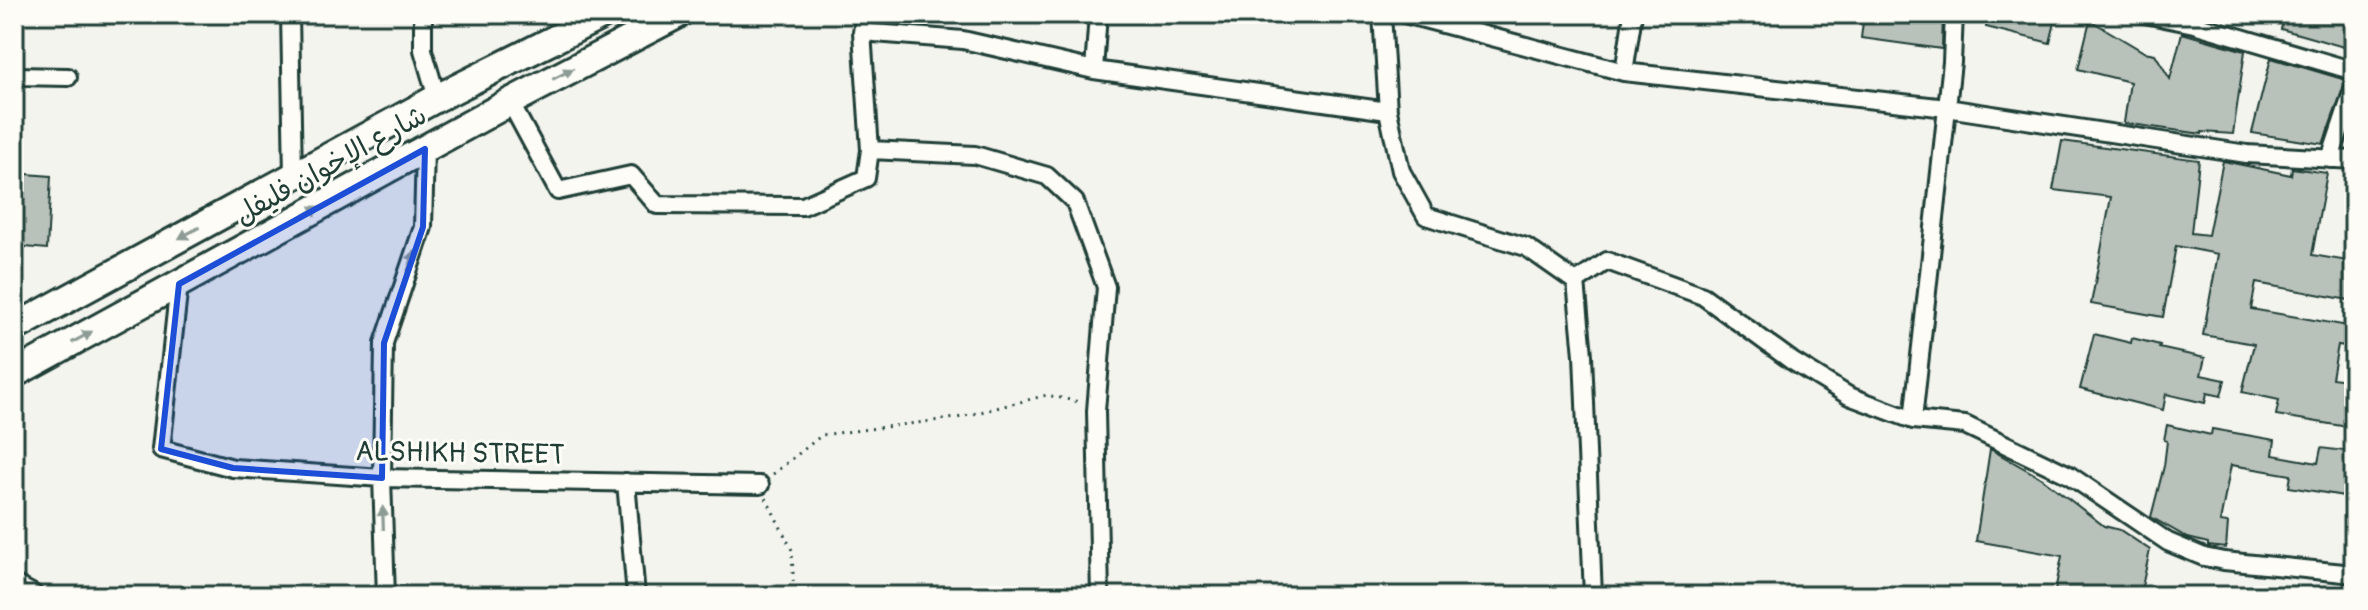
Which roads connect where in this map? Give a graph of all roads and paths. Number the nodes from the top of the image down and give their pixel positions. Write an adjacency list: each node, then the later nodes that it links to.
1 (290, 14): 27 (street)
2 (423, 14): 19 (street)
3 (605, 14): 19 (main road, شارع الإخوان فليفل)
4 (679, 14): 20 (main road, شارع الإخوان فليفل, one-way to 4)
5 (865, 14): 12 (street)
6 (1098, 14): 13 (street)
7 (1382, 14): 22 (street)
8 (1405, 14): 15 (street)
9 (1633, 14): 15 (street)
10 (1954, 14): 21 (street)
11 (2145, 14): 14 (street)
12 (862, 32): 13 (street); 24 (street)
13 (1094, 70): 22 (street)
14 (2354, 71)
15 (1624, 72): 21 (street)
16 (14, 76): 17 (street)
17 (68, 77)
18 (2354, 87): 25 (street)
19 (437, 98): 27 (main road, شارع الإخوان فليفل)
20 (510, 102): 23 (main road, شارع الإخوان فليفل); 24 (street)
21 (1947, 108): 25 (street); 33 (street)
22 (1388, 111): 28 (street)
23 (425, 149): 29 (main road, شارع الإخوان فليفل, one-way to 23); 34 (street, one-way to 23)
24 (870, 150): 32 (street)
25 (2330, 159): 26 (street)
26 (2354, 160)
27 (293, 176): 30 (main road, شارع الإخوان فليفل, one-way to 30)
28 (1576, 282): 33 (street); 44 (street)
29 (179, 284): 31 (main road, شارع الإخوان فليفل, one-way to 29); 34 (street, ALSHIKH STREET)
30 (14, 328)
31 (14, 374)
32 (1096, 406): 36 (path); 43 (street)
33 (1913, 420): 37 (street)
34 (382, 478): 35 (street, ALSHIKH STREET); 40 (street, one-way to 34)
35 (626, 482): 36 (street, ALSHIKH STREET); 41 (street)
36 (760, 485): 42 (path)
37 (2354, 574)
38 (14, 587): 39 (street)
39 (31, 596)
40 (386, 596)
41 (636, 596)
42 (794, 596)
43 (1100, 596)
44 (1593, 596)

